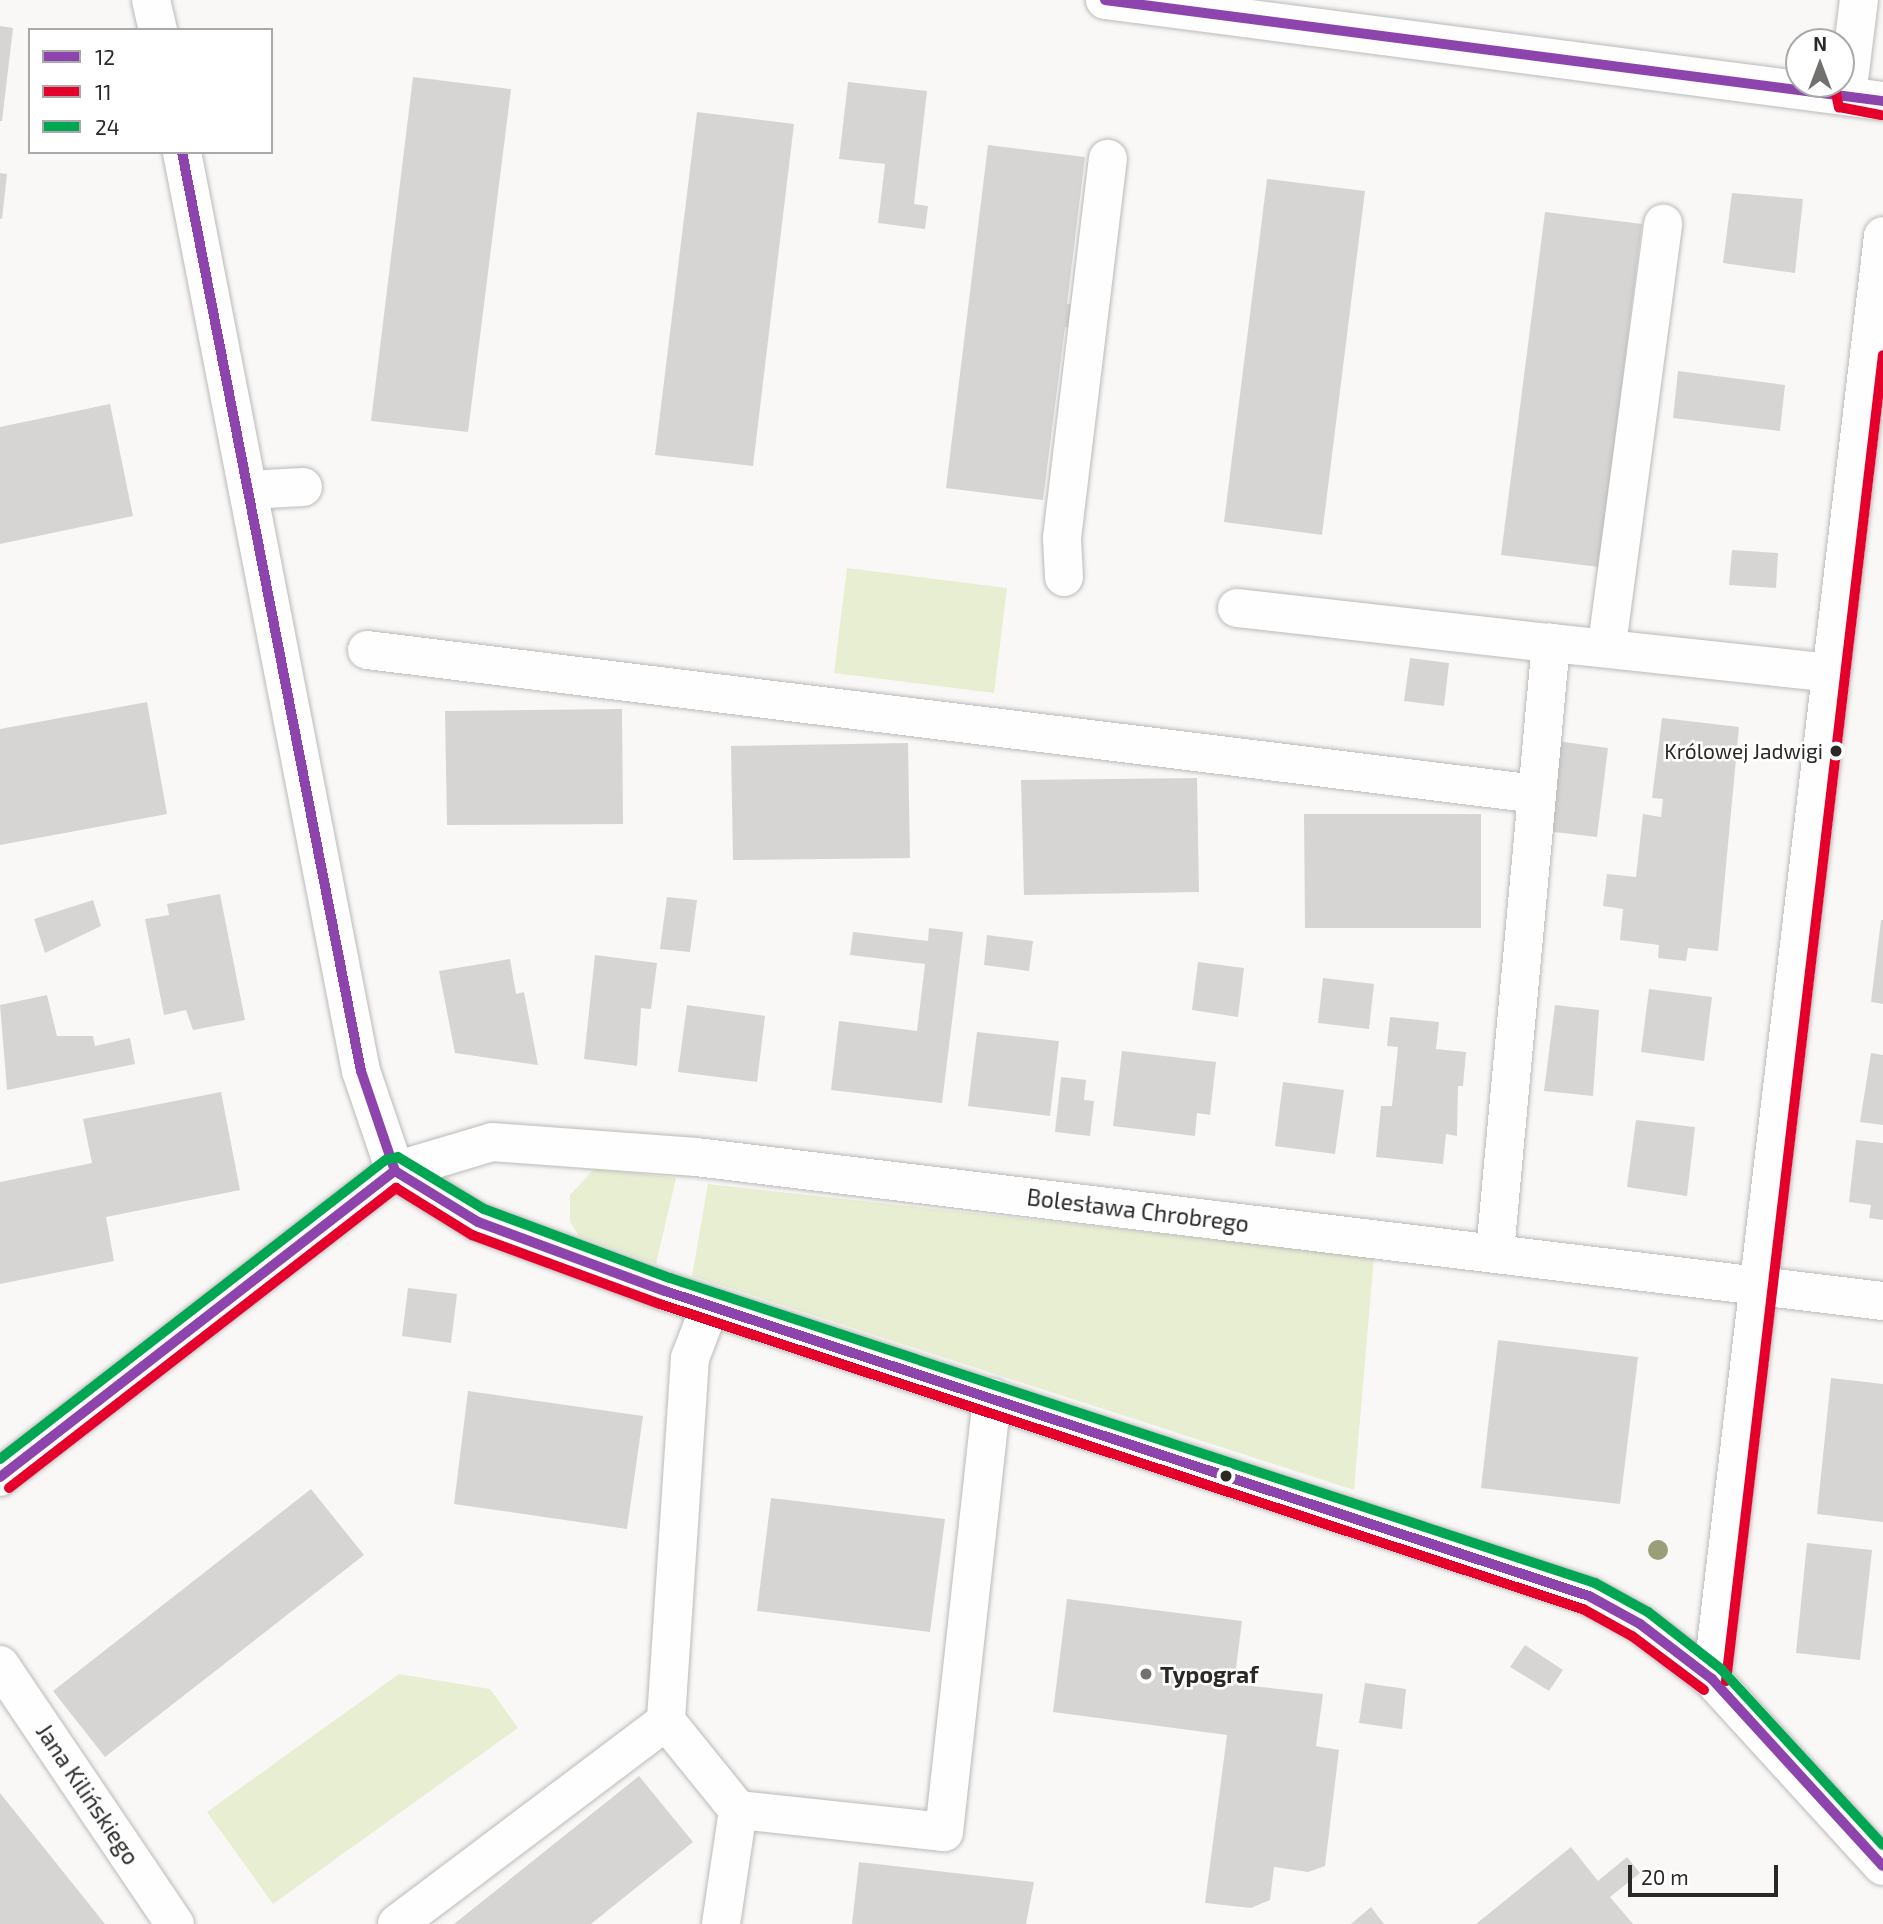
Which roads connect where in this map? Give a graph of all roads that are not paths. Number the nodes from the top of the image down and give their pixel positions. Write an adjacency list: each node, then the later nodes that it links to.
1 (151, 0): 5 (street)
2 (1105, 0): 4 (street)
3 (1859, 0): 6 (street)
4 (1347, 15): 6 (street)
5 (158, 28)
6 (1865, 98)
7 (182, 154): 12 (street)
8 (1108, 159): 13 (street)
9 (1663, 224): 15 (street)
10 (1883, 236): 18 (street)
11 (303, 487): 12 (street)
12 (248, 490): 20 (street)
13 (1064, 577)
14 (1237, 608): 16 (street)
15 (1609, 630)
16 (1551, 643): 18 (street); 19 (street)
17 (367, 650): 19 (street)
18 (1830, 673): 22 (street)
19 (1537, 794): 21 (street)
20 (395, 1171): 21 (street, Bolesława Chrobrego); 24 (street); 26 (street)
21 (1495, 1252): 22 (street, Bolesława Chrobrego)
22 (1761, 1285): 23 (street, Bolesława Chrobrego); 28 (street)
23 (1883, 1301)
24 (710, 1306): 25 (street); 29 (street)
25 (992, 1398): 28 (street); 30 (street)
26 (0, 1477)
27 (0, 1665): 32 (street, Jana Kilińskiego)
28 (1712, 1679): 31 (street)
29 (666, 1721): 30 (street); 33 (street)
30 (738, 1810): 34 (street)
31 (1883, 1866)
32 (175, 1924)
33 (397, 1924)
34 (722, 1924)

